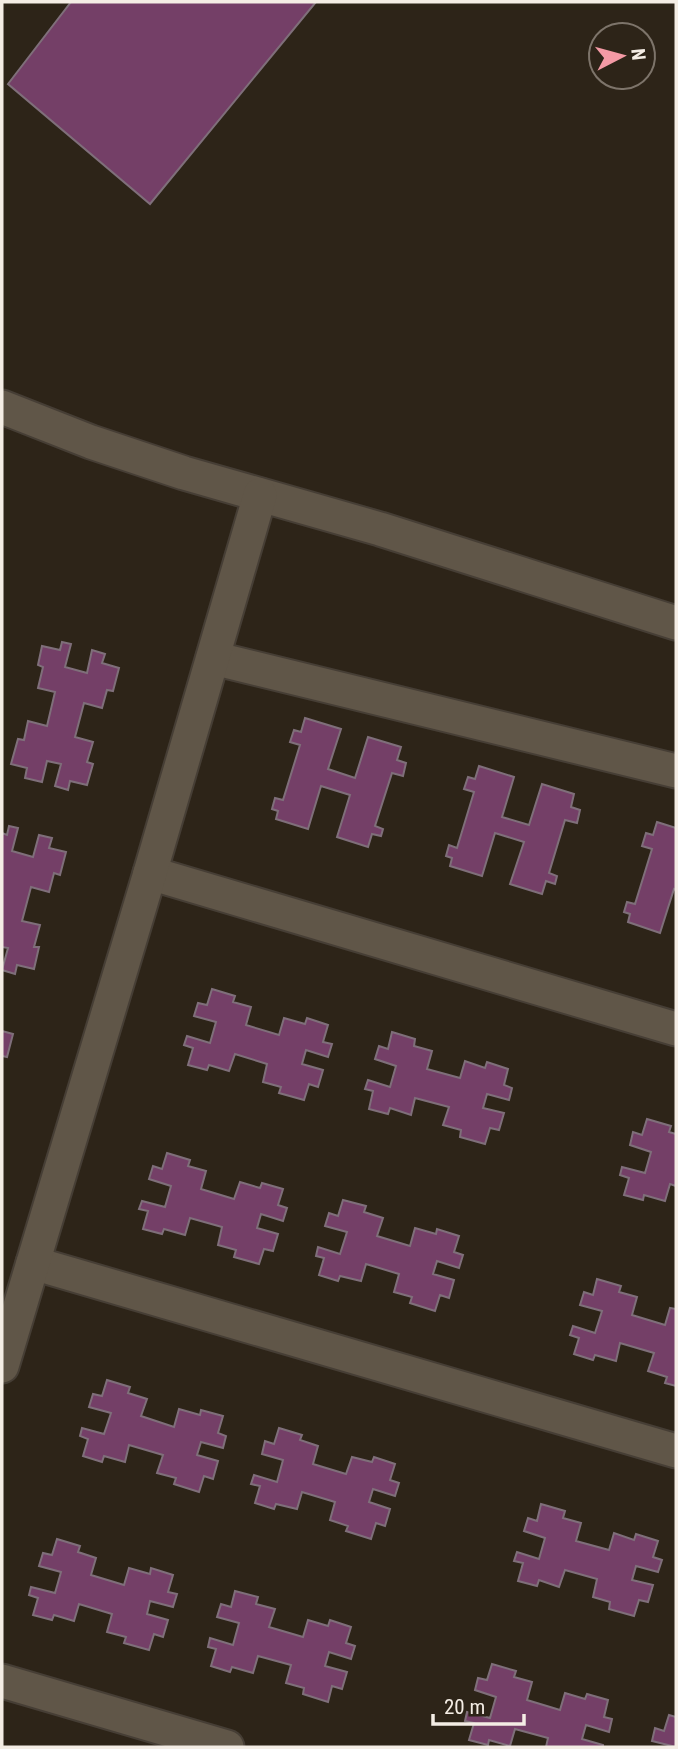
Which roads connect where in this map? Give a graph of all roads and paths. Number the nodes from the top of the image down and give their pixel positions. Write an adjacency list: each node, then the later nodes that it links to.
1 (2, 407): 2 (street)
2 (260, 495): 3 (street); 4 (street)
3 (676, 623)
4 (213, 658): 5 (street); 6 (street)
5 (676, 771)
6 (150, 873): 7 (street); 8 (street)
7 (676, 1029)
8 (33, 1263): 9 (street); 10 (street)
9 (2, 1366)
10 (676, 1451)
11 (2, 1681): 12 (street)
12 (227, 1747)

